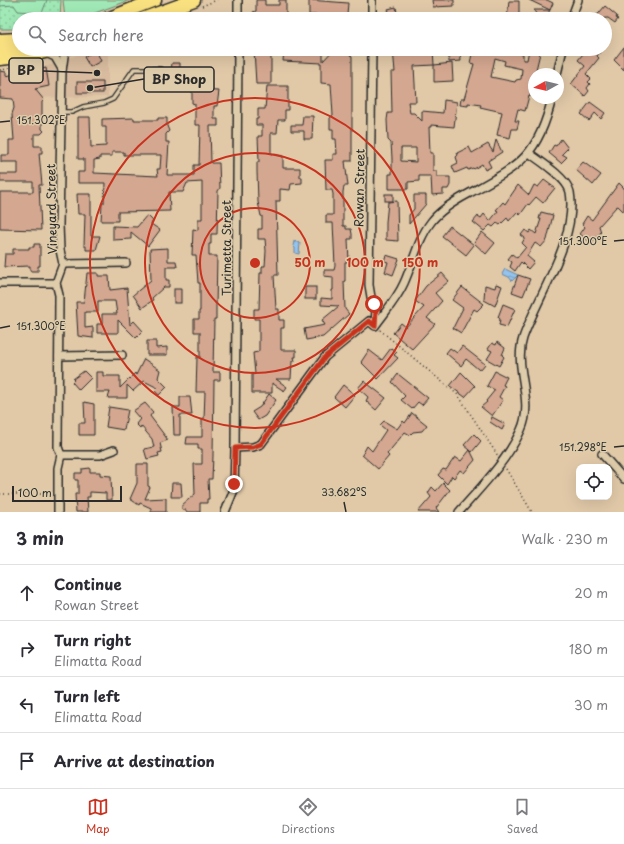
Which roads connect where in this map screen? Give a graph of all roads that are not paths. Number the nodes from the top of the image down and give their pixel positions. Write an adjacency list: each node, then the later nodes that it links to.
1 (155, 0): 6 (main road)
2 (194, 0): 7 (main road)
3 (238, 0): 8 (street)
4 (372, 0): 9 (street)
5 (578, 0): 10 (street)
6 (125, 12)
7 (161, 12)
8 (238, 12)
9 (372, 12)
10 (574, 12)
11 (12, 39): 12 (main road)
12 (0, 40)
13 (12, 47): 14 (main road)
14 (0, 48)
15 (22, 56): 22 (main road)
16 (38, 56): 23 (main road)
17 (50, 56): 26 (street)
18 (65, 56): 26 (street, Vineyard Street)
19 (238, 56): 37 (street, Turimetta Street)
20 (372, 56): 34 (street, Rowan Street)
21 (561, 56): 24 (street)
22 (0, 59)
23 (0, 66)
24 (558, 68)
25 (160, 69): 28 (lane)
26 (62, 71): 28 (street, Vineyard Street)
27 (550, 104): 29 (street)
28 (62, 112): 31 (street, Vineyard Street)
29 (529, 153): 34 (street); 44 (street)
30 (126, 263): 31 (street)
31 (63, 264): 33 (street, Vineyard Street)
32 (0, 283): 33 (street)
33 (56, 284): 36 (street)
34 (375, 326): 37 (street)
35 (122, 355): 36 (street)
36 (59, 356): 40 (street)
37 (235, 448): 43 (street, Turimetta Street)
38 (114, 450): 40 (street)
39 (602, 454): 41 (street)
40 (61, 455): 42 (street)
41 (624, 479)
42 (58, 512)
43 (225, 512)
44 (459, 512)

